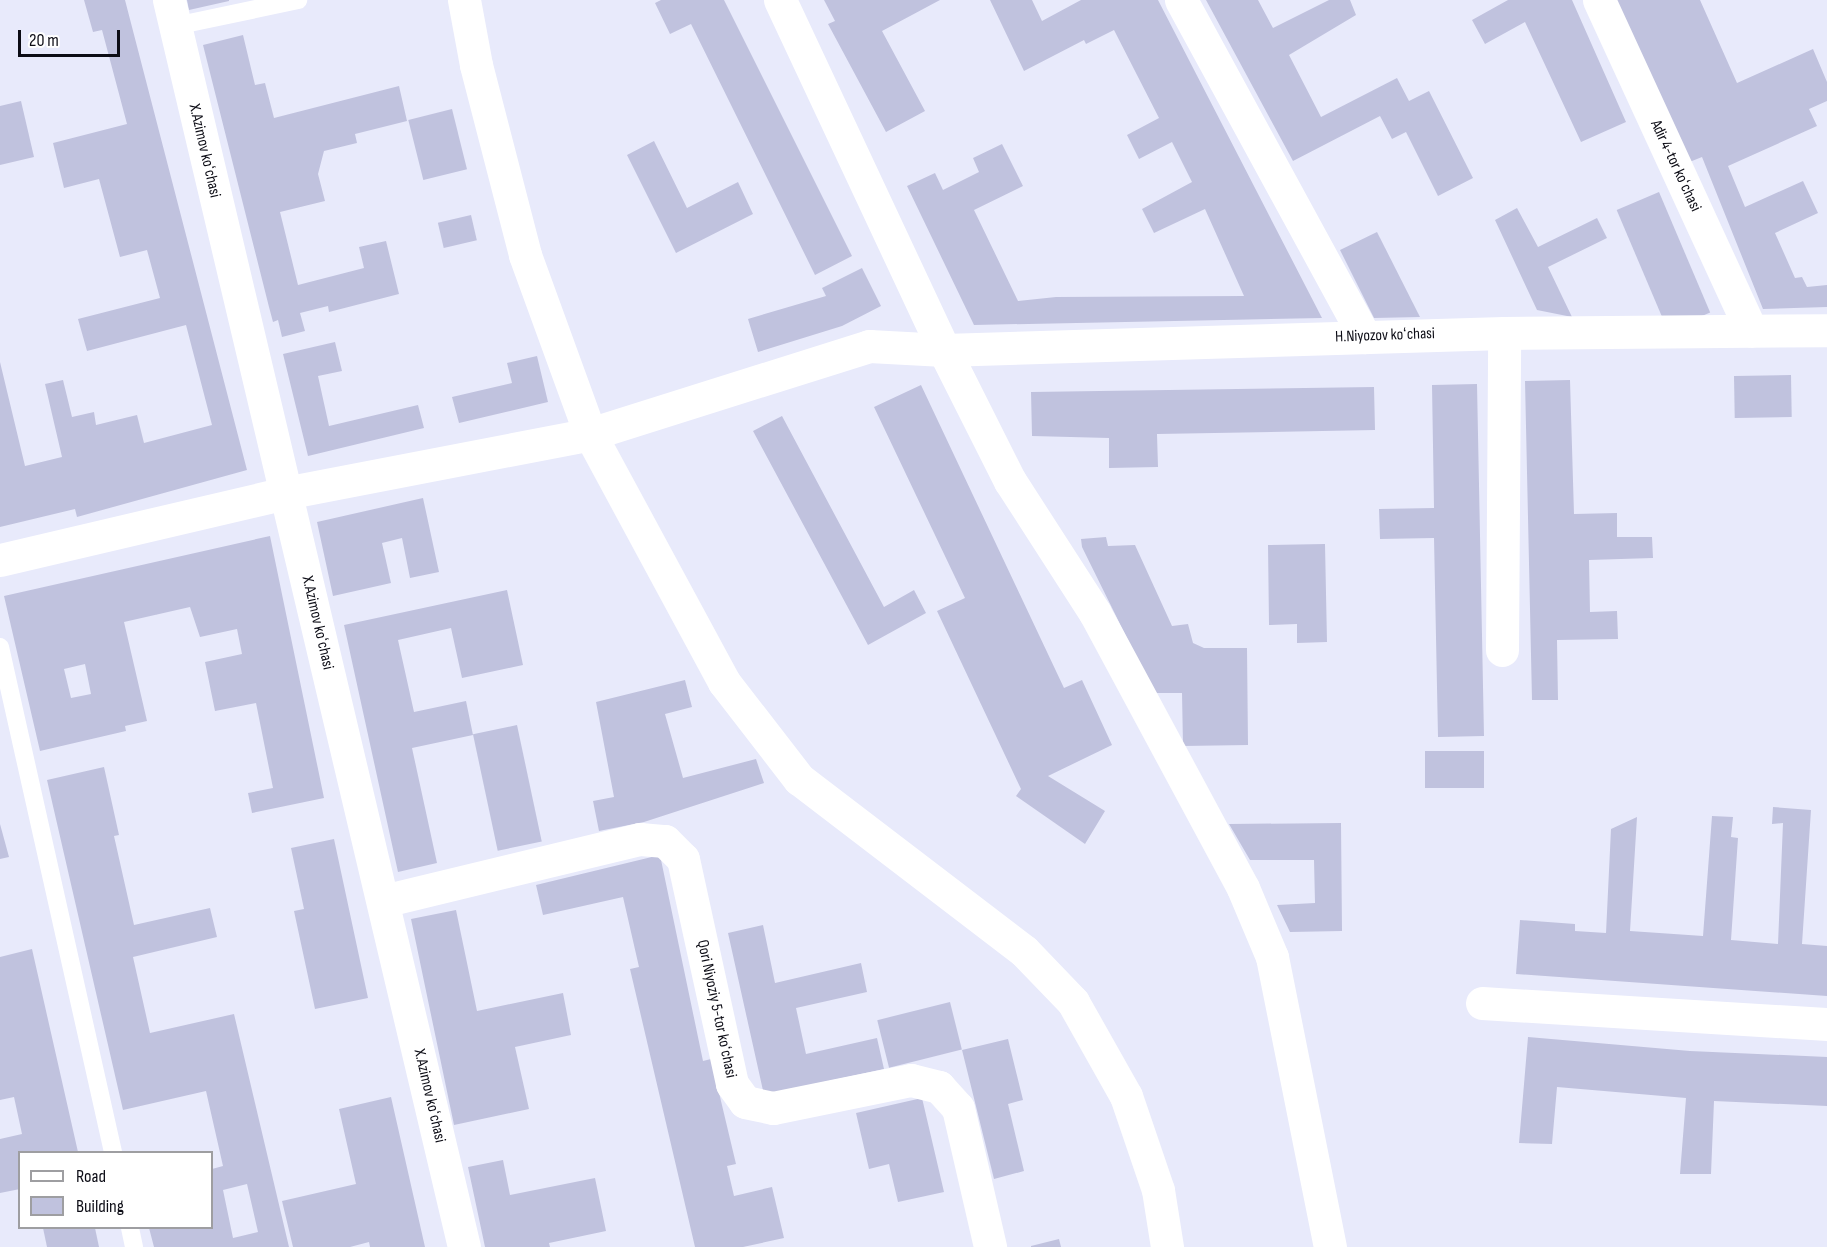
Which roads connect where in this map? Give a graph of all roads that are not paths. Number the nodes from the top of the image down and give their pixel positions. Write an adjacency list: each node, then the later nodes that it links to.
1 (298, 0): 6 (lane)
2 (464, 0): 12 (street)
3 (780, 0): 11 (street)
4 (1181, 0): 10 (street)
5 (1599, 0): 8 (street, Adir 4-tor koʻchasi)
6 (172, 13): 13 (street, X.Azimov koʻchasi)
7 (1827, 330): 8 (street, H.Niyozov koʻchasi)
8 (1751, 331): 9 (street, H.Niyozov koʻchasi)
9 (1504, 333): 10 (street, H.Niyozov koʻchasi); 16 (street)
10 (1365, 337): 11 (street, H.Niyozov koʻchasi)
11 (944, 350): 12 (street, H.Niyozov koʻchasi); 26 (street)
12 (590, 434): 13 (street, H.Niyozov koʻchasi); 25 (street)
13 (285, 493): 14 (street, H.Niyozov koʻchasi); 17 (street, X.Azimov koʻchasi)
14 (0, 560)
15 (0, 646): 20 (lane)
16 (1502, 650)
17 (383, 901): 23 (street, X.Azimov koʻchasi); 24 (street, Qori Niyoziy 5-tor koʻchasi)
18 (1482, 1003): 19 (street)
19 (1827, 1024)
20 (113, 1151)
21 (130, 1229): 22 (lane)
22 (134, 1247)
23 (464, 1247)
24 (990, 1247)
25 (1167, 1247)
26 (1330, 1247)

